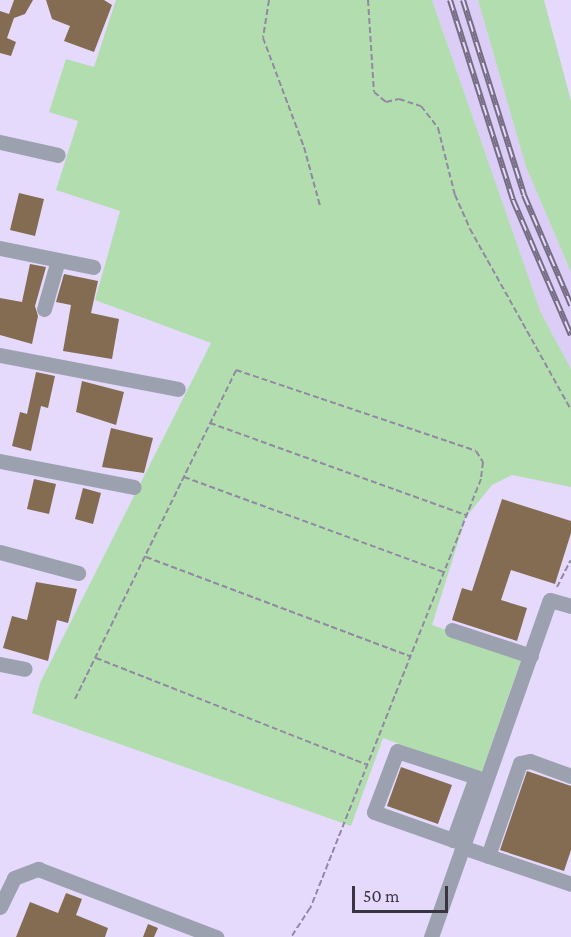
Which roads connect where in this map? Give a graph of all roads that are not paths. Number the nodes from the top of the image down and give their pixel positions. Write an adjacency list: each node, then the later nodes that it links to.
1 (0, 142): 2 (street)
2 (58, 155)
3 (0, 248): 4 (street)
4 (57, 260): 5 (street); 6 (street)
5 (93, 267)
6 (44, 309)
7 (0, 356): 8 (street)
8 (178, 389)
9 (0, 461): 10 (street)
10 (134, 487)
11 (0, 552): 12 (street)
12 (78, 573)
13 (571, 606): 15 (street)
14 (452, 630): 15 (street)
15 (531, 656): 19 (street)
16 (1, 666): 17 (street)
17 (25, 669)
18 (571, 776): 20 (street)
19 (460, 844): 19 (street); 20 (street); 24 (street)
20 (488, 856): 21 (street)
21 (571, 884)
22 (0, 907): 23 (street)
23 (216, 937)
24 (431, 937)

